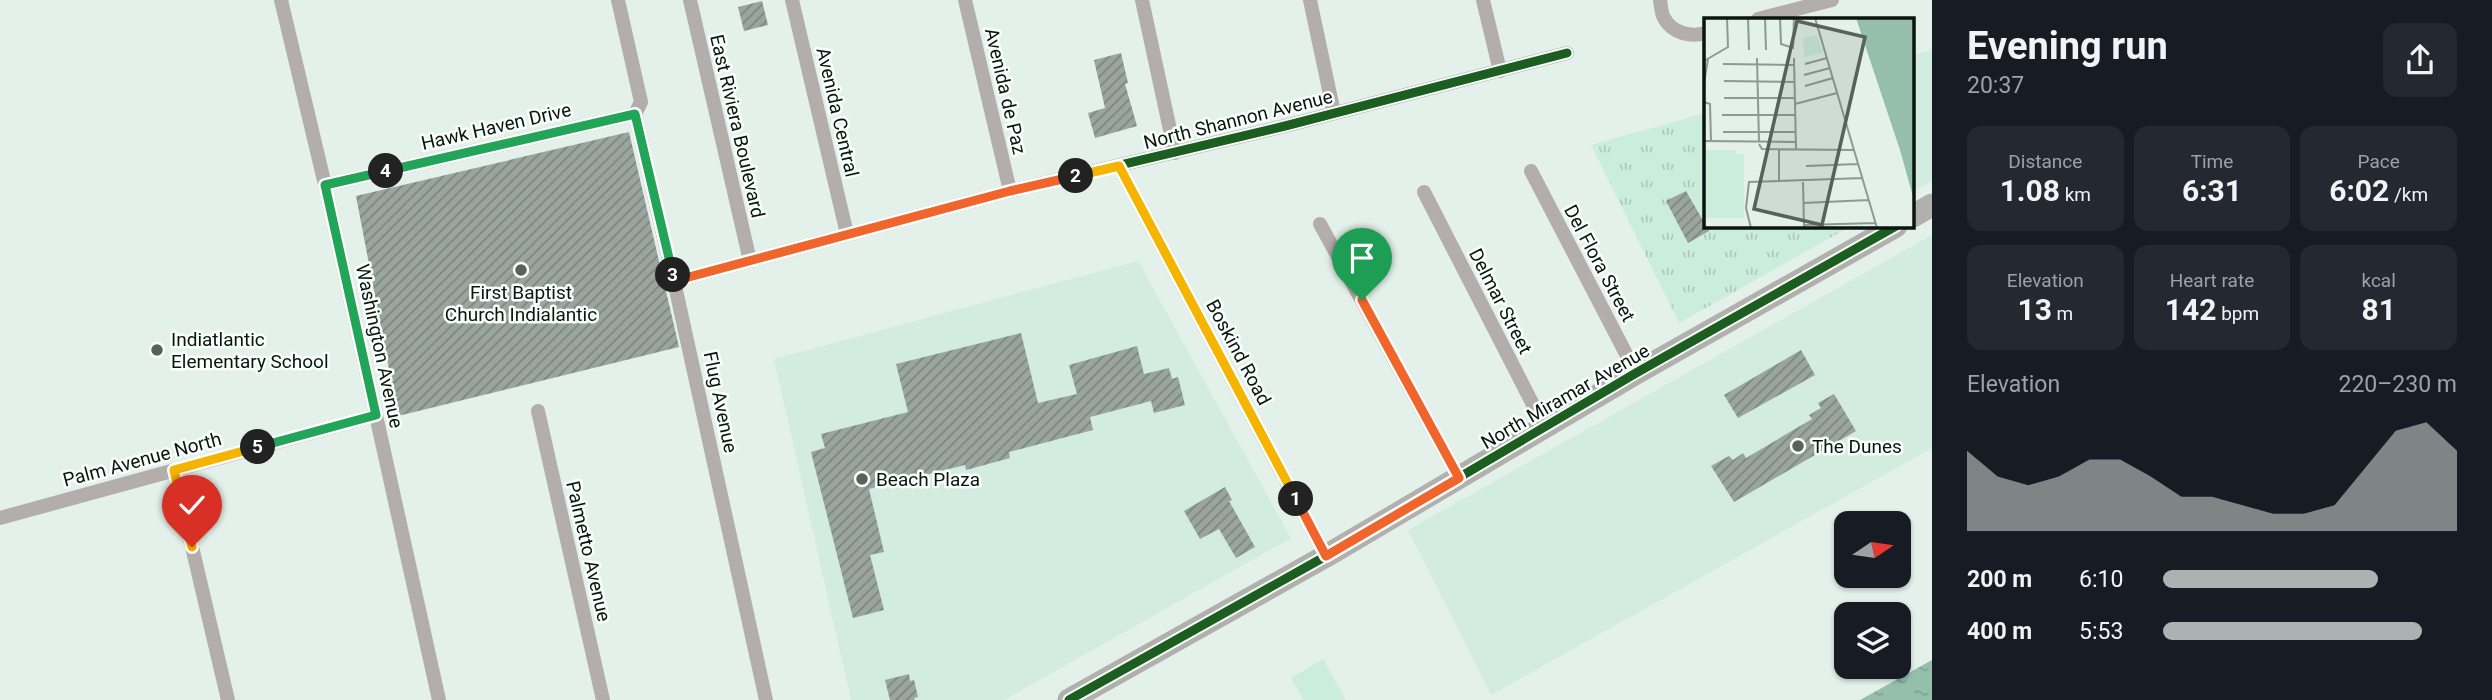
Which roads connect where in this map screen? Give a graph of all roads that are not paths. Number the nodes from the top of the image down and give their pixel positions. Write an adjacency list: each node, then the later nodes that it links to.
1 (281, 0): 20 (street, Washington Avenue)
2 (618, 0): 16 (street, Flug Avenue)
3 (690, 0): 28 (street, East Riviera Boulevard)
4 (792, 0): 27 (street, Avenida Central)
5 (965, 0): 21 (street, Avenida de Paz)
6 (1142, 0): 17 (street)
7 (1310, 0): 15 (street)
8 (1483, 0): 14 (street)
9 (1660, 0): 12 (street)
10 (1832, 0): 11 (street)
11 (1762, 18)
12 (1704, 33)
13 (1567, 53): 14 (street, North Shannon Avenue)
14 (1500, 71): 15 (street, North Shannon Avenue)
15 (1334, 113): 17 (street, North Shannon Avenue)
16 (635, 114): 20 (street, Hawk Haven Drive); 29 (street, Flug Avenue)
17 (1175, 153): 18 (street, North Shannon Avenue)
18 (1119, 166): 21 (street, North Shannon Avenue); 37 (street, Boskind Road)
19 (1531, 171): 30 (street, Del Flora Street)
20 (325, 185): 32 (street, Washington Avenue)
21 (1010, 191): 27 (street, North Shannon Avenue)
22 (1424, 192): 33 (street, Delmar Street)
23 (1932, 205): 24 (main road)
24 (1914, 215)
25 (1320, 224): 35 (street)
26 (1892, 228): 30 (main road, North Miramar Avenue)
27 (847, 234): 28 (street, North Shannon Avenue)
28 (750, 261): 29 (street, North Shannon Avenue)
29 (674, 281): 41 (street, Flug Avenue)
30 (1636, 373): 33 (main road, North Miramar Avenue)
31 (538, 411): 40 (street, Palmetto Avenue)
32 (376, 415): 34 (street, Palm Avenue North); 39 (street, Washington Avenue)
33 (1545, 428): 35 (main road, North Miramar Avenue)
34 (174, 470): 36 (street, Palm Avenue North); 38 (street)
35 (1459, 478): 37 (main road, North Miramar Avenue)
36 (0, 518)
37 (1326, 556): 42 (main road, North Miramar Avenue)
38 (228, 700)
39 (439, 700)
40 (603, 700)
41 (766, 700)
42 (1069, 700)

